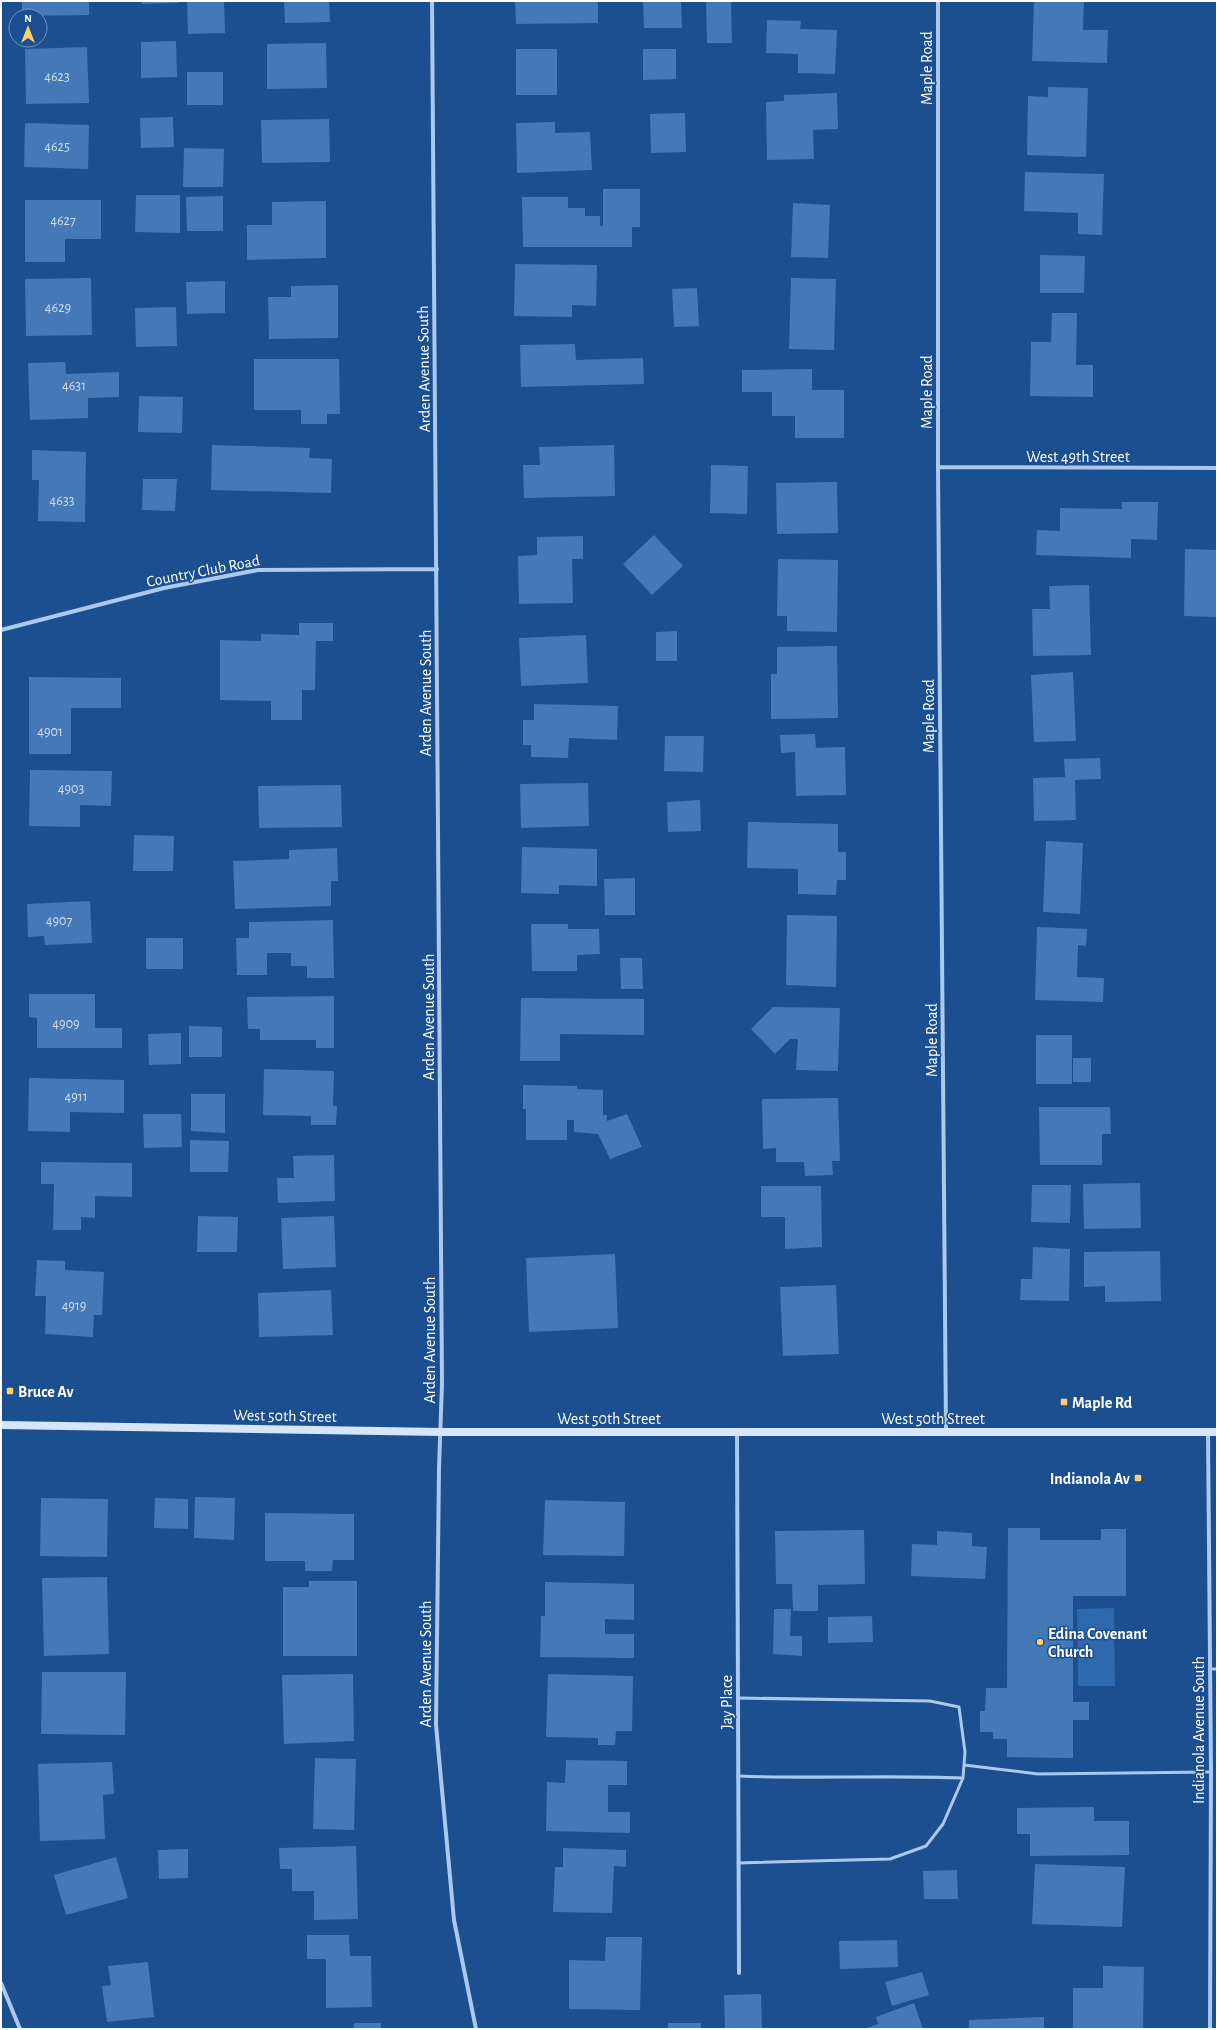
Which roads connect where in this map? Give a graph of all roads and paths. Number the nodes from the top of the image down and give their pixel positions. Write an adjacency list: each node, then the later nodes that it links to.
1 (432, 1): 5 (street, Arden Avenue South)
2 (938, 1): 3 (street, Maple Road)
3 (938, 467): 4 (street, West 49th Street); 10 (street, Maple Road)
4 (1217, 468)
5 (437, 569): 6 (street, Country Club Road); 8 (street, Arden Avenue South)
6 (1, 630)
7 (1, 1425): 8 (main road, West 50th Street)
8 (440, 1432): 9 (main road, West 50th Street); 24 (street, Arden Avenue South)
9 (737, 1432): 10 (main road, West 50th Street); 15 (street, Jay Place)
10 (946, 1432): 11 (main road, West 50th Street)
11 (1208, 1432): 12 (main road, West 50th Street); 14 (street, Indianola Avenue South)
12 (1217, 1432)
13 (1217, 1669): 14 (lane)
14 (1210, 1670): 17 (street, Indianola Avenue South)
15 (738, 1698): 16 (lane); 18 (street, Jay Place)
16 (964, 1764): 17 (lane); 19 (lane)
17 (1211, 1772): 25 (street, Indianola Avenue South)
18 (738, 1776): 19 (lane); 20 (street, Jay Place)
19 (963, 1778): 20 (lane)
20 (738, 1863): 21 (street, Jay Place)
21 (739, 1973)
22 (1, 1983): 23 (street)
23 (20, 2029)
24 (476, 2029)
25 (1210, 2029)

